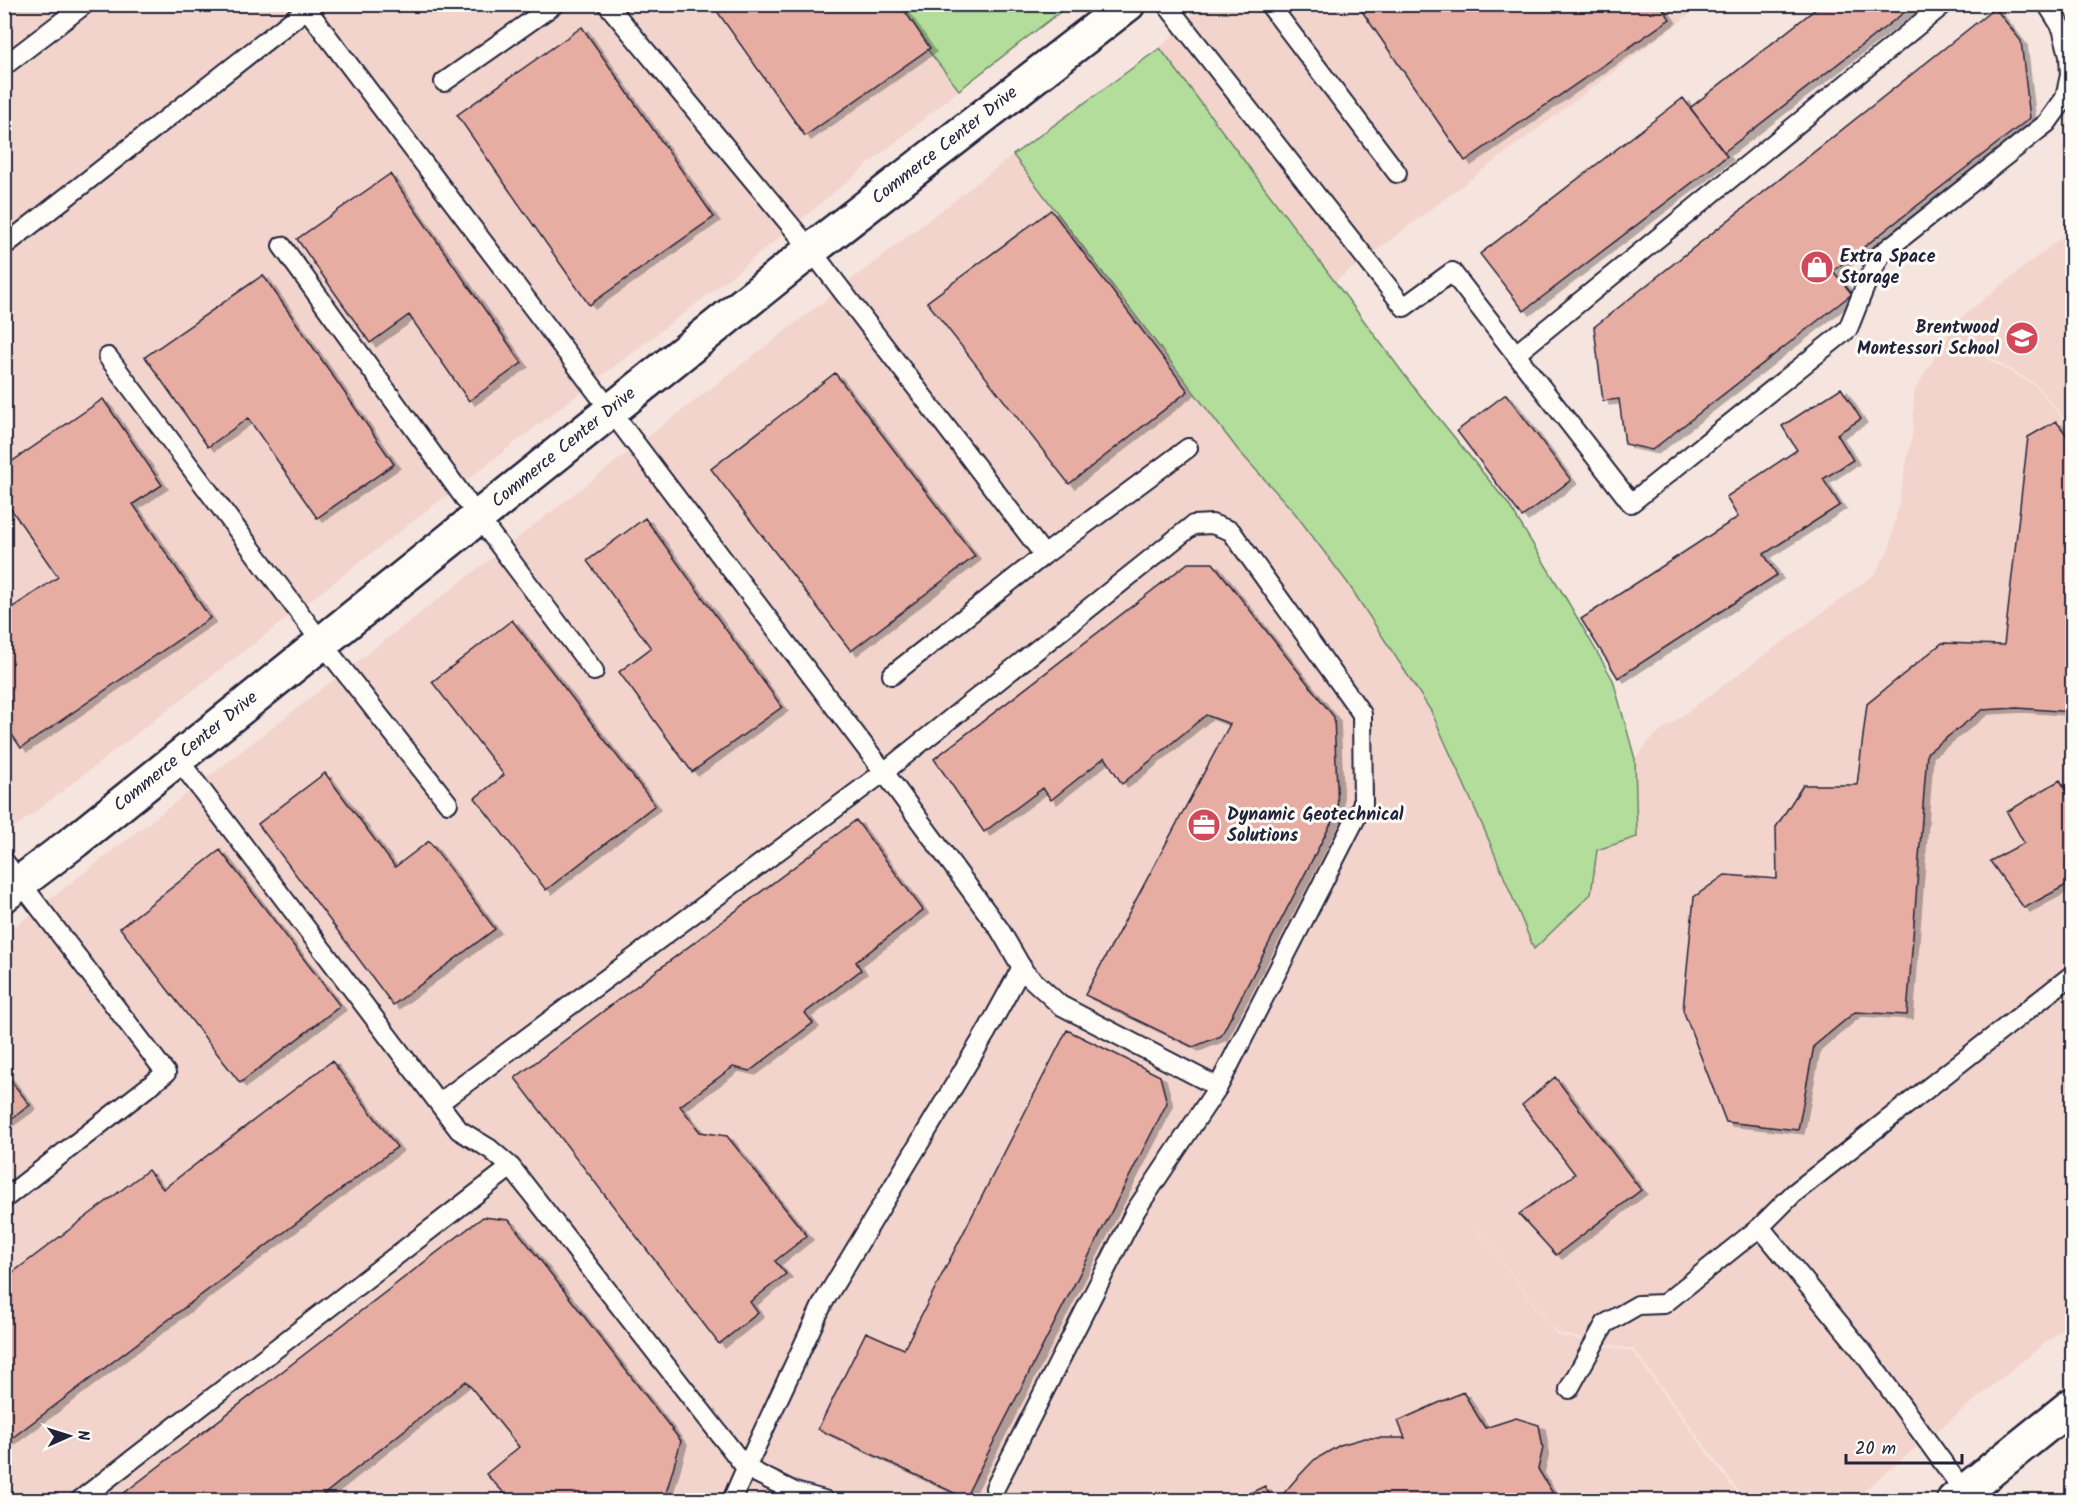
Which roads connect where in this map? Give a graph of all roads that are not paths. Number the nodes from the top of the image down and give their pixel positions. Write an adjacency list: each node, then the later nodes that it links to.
1 (85, 4): 10 (lane)
2 (555, 4): 11 (lane)
3 (607, 4): 15 (lane)
4 (1128, 4): 15 (street, Commerce Center Drive)
5 (1166, 4): 16 (lane)
6 (1269, 4): 12 (lane)
7 (1944, 4): 16 (lane)
8 (2047, 4): 16 (lane)
9 (307, 6): 13 (lane); 18 (lane)
10 (4, 66)
11 (444, 82)
12 (1397, 173)
13 (4, 246)
14 (282, 246): 20 (lane)
15 (811, 250): 18 (street, Commerce Center Drive); 21 (lane)
16 (1516, 354)
17 (108, 357): 22 (lane)
18 (610, 411): 20 (street, Commerce Center Drive); 26 (lane)
19 (1188, 448): 21 (lane)
20 (478, 517): 22 (street, Commerce Center Drive); 23 (lane)
21 (1044, 555): 24 (lane)
22 (322, 643): 25 (street, Commerce Center Drive); 27 (lane)
23 (594, 671)
24 (892, 675)
25 (178, 759): 28 (street, Commerce Center Drive); 32 (lane)
26 (884, 772): 29 (lane); 31 (lane); 32 (lane)
27 (448, 803)
28 (10, 880): 34 (lane)
29 (1022, 967): 31 (lane); 38 (lane)
30 (2073, 975): 35 (lane)
31 (1218, 1087): 39 (lane)
32 (439, 1103): 33 (lane)
33 (511, 1167): 38 (lane); 41 (lane)
34 (4, 1199)
35 (1760, 1227): 36 (lane); 40 (lane)
36 (1569, 1389)
37 (2073, 1406): 40 (street)
38 (746, 1468): 42 (lane); 43 (lane)
39 (995, 1488)
40 (1963, 1498)
41 (80, 1500)
42 (732, 1500)
43 (824, 1500)

